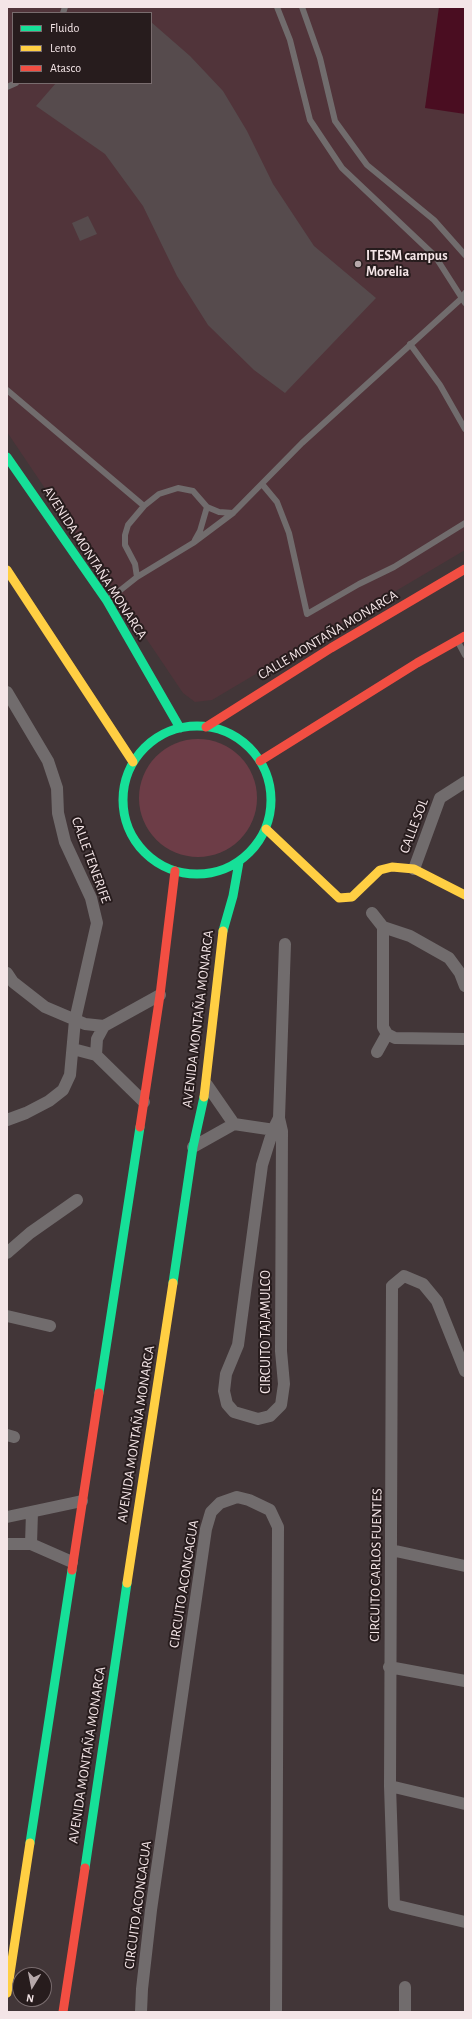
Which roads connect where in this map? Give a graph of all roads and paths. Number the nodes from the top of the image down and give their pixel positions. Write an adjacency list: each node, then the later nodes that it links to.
1 (277, 7): 4 (lane)
2 (302, 7): 3 (lane)
3 (465, 255)
4 (464, 298): 5 (lane)
5 (410, 344): 7 (lane); 9 (lane)
6 (7, 390): 10 (lane)
7 (465, 429)
8 (7, 457): 18 (main road, AVENIDA MONTAÑA MONARCA)
9 (262, 484): 12 (lane); 13 (lane)
10 (144, 506): 11 (lane); 17 (lane)
11 (207, 507): 12 (lane); 14 (lane)
12 (233, 514): 14 (lane)
13 (465, 523)
14 (193, 543): 17 (lane)
15 (465, 569): 23 (main road, CALLE MONTAÑA MONARCA)
16 (7, 570): 26 (main road)
17 (137, 577): 18 (lane)
18 (107, 601): 24 (main road, AVENIDA MONTAÑA MONARCA)
19 (465, 636): 20 (main road)
20 (457, 641): 21 (lane); 25 (main road)
21 (465, 655)
22 (7, 692): 40 (street, CALLE TENERIFE)
23 (206, 727): 24 (main road); 25 (main road)
24 (180, 728): 26 (main road)
25 (260, 760): 28 (main road)
26 (133, 762): 31 (main road)
27 (465, 782): 30 (street, CALLE SOL)
28 (266, 829): 29 (main road); 30 (main road)
29 (239, 862): 31 (main road); 47 (main road, AVENIDA MONTAÑA MONARCA)
30 (414, 868): 32 (main road)
31 (175, 871): 39 (main road)
32 (465, 895)
33 (372, 913): 34 (street)
34 (383, 927): 36 (street); 42 (street)
35 (286, 944): 51 (street, CIRCUITO TAJAMULCO)
36 (462, 972): 38 (street)
37 (7, 973): 40 (street)
38 (465, 986)
39 (160, 994): 41 (street); 48 (main road)
40 (75, 1020): 41 (street); 44 (street, CALLE TENERIFE)
41 (104, 1026): 46 (street)
42 (387, 1034): 43 (street); 45 (street)
43 (465, 1039)
44 (73, 1049): 46 (street); 49 (street, CALLE TENERIFE)
45 (377, 1052)
46 (96, 1055): 48 (street)
47 (207, 1085): 50 (street); 52 (main road, AVENIDA MONTAÑA MONARCA)
48 (144, 1102): 58 (main road)
49 (7, 1120)
50 (234, 1124): 51 (street); 52 (street)
51 (278, 1131): 51 (street, CIRCUITO TAJAMULCO)
52 (193, 1148): 73 (main road, AVENIDA MONTAÑA MONARCA)
53 (77, 1200): 54 (street)
54 (7, 1253)
55 (7, 1316): 56 (street)
56 (50, 1326)
57 (465, 1371): 63 (street, CIRCUITO CARLOS FUENTES)
58 (82, 1501): 59 (street); 64 (main road)
59 (32, 1512): 60 (street); 62 (street)
60 (7, 1517)
61 (7, 1544): 62 (street)
62 (31, 1544): 64 (street)
63 (391, 1550): 65 (street); 66 (street, CIRCUITO CARLOS FUENTES)
64 (72, 1562): 72 (main road)
65 (465, 1566)
66 (389, 1667): 67 (street); 68 (street, CIRCUITO CARLOS FUENTES)
67 (465, 1682)
68 (390, 1786): 69 (street); 70 (street, CIRCUITO CARLOS FUENTES)
69 (465, 1804)
70 (465, 1922)
71 (406, 1987): 76 (street)
72 (7, 1993)
73 (63, 2012)
74 (141, 2012): 75 (street, CIRCUITO ACONCAGUA)
75 (276, 2012)
76 (405, 2012)

